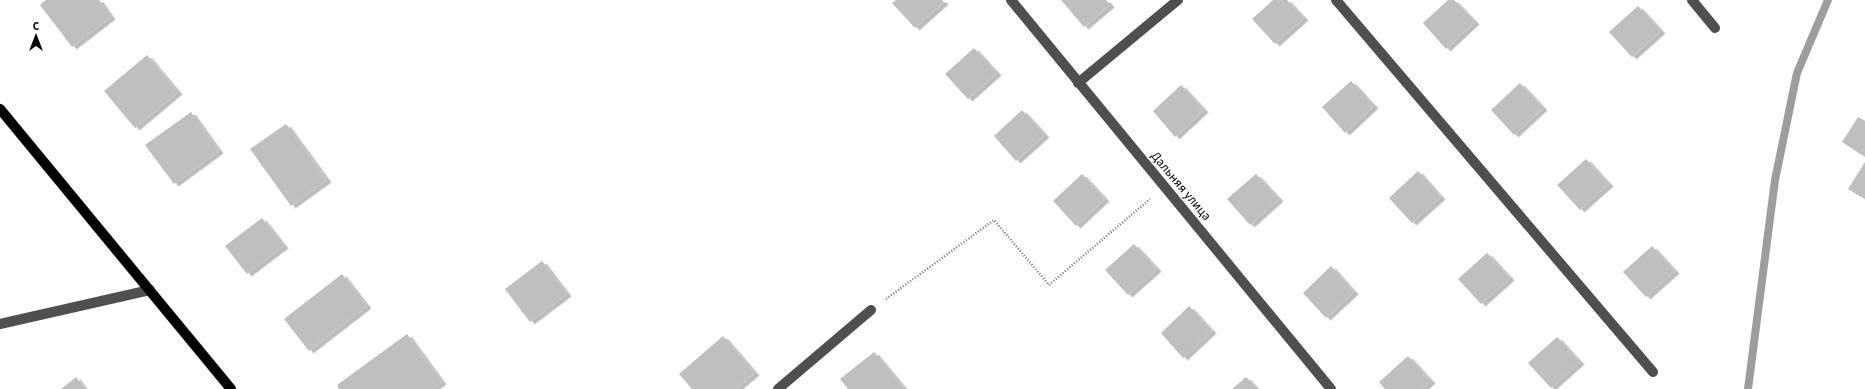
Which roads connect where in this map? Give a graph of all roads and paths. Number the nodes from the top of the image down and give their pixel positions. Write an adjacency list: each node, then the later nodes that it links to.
1 (1012, 0): 6 (street, Дальняя улица)
2 (1178, 0): 6 (street)
3 (1336, 0): 12 (street)
4 (1692, 0): 5 (street)
5 (1715, 28)
6 (1078, 83): 8 (street, Дальняя улица)
7 (0, 109): 9 (main road)
8 (1164, 187): 10 (path); 15 (street, Дальняя улица)
9 (150, 290): 11 (street); 13 (main road)
10 (871, 310): 14 (street)
11 (0, 324)
12 (1653, 372)
13 (230, 389)
14 (778, 389)
15 (1331, 389)

